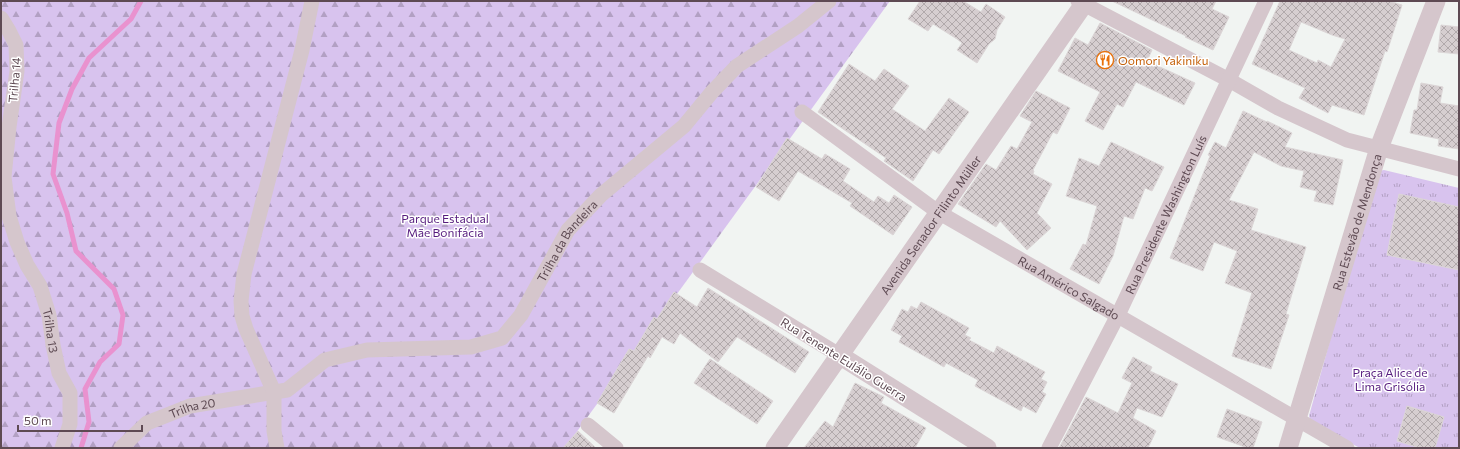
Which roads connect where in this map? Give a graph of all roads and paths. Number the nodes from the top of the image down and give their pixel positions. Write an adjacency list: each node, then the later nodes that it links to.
1 (312, 1): 16 (street)
2 (829, 1): 16 (street, Trilha da Bandeira)
3 (1266, 1): 7 (street, Rua Presidente Washington Luís)
4 (1436, 1): 9 (street, Rua Estevão de Mendonça)
5 (1082, 2): 7 (street); 11 (street, Avenida Senador Filinto Müller)
6 (1, 18): 12 (street, Trilha 14)
7 (1229, 80): 9 (street); 14 (street, Rua Presidente Washington Luís)
8 (802, 112): 11 (street, Rua Américo Salgado)
9 (1379, 148): 10 (street); 17 (street, Rua Estevão de Mendonça)
10 (1459, 169)
11 (938, 212): 14 (street, Rua Américo Salgado); 15 (street, Avenida Senador Filinto Müller)
12 (5, 217): 19 (street, Trilha 13)
13 (700, 270): 15 (street, Rua Tenente Eulálio Guerra)
14 (1118, 315): 17 (street, Rua Américo Salgado); 25 (street, Rua Presidente Washington Luís)
15 (839, 355): 23 (street, Avenida Senador Filinto Müller); 24 (street, Rua Tenente Eulálio Guerra)
16 (274, 392): 20 (street, Trilha 20); 21 (street)
17 (1297, 420): 26 (street, Rua Estevão de Mendonça); 27 (street, Rua Américo Salgado)
18 (588, 425): 22 (street)
19 (62, 448)
20 (121, 448)
21 (277, 448)
22 (616, 448)
23 (775, 448)
24 (987, 448)
25 (1049, 448)
26 (1288, 448)
27 (1347, 448)

